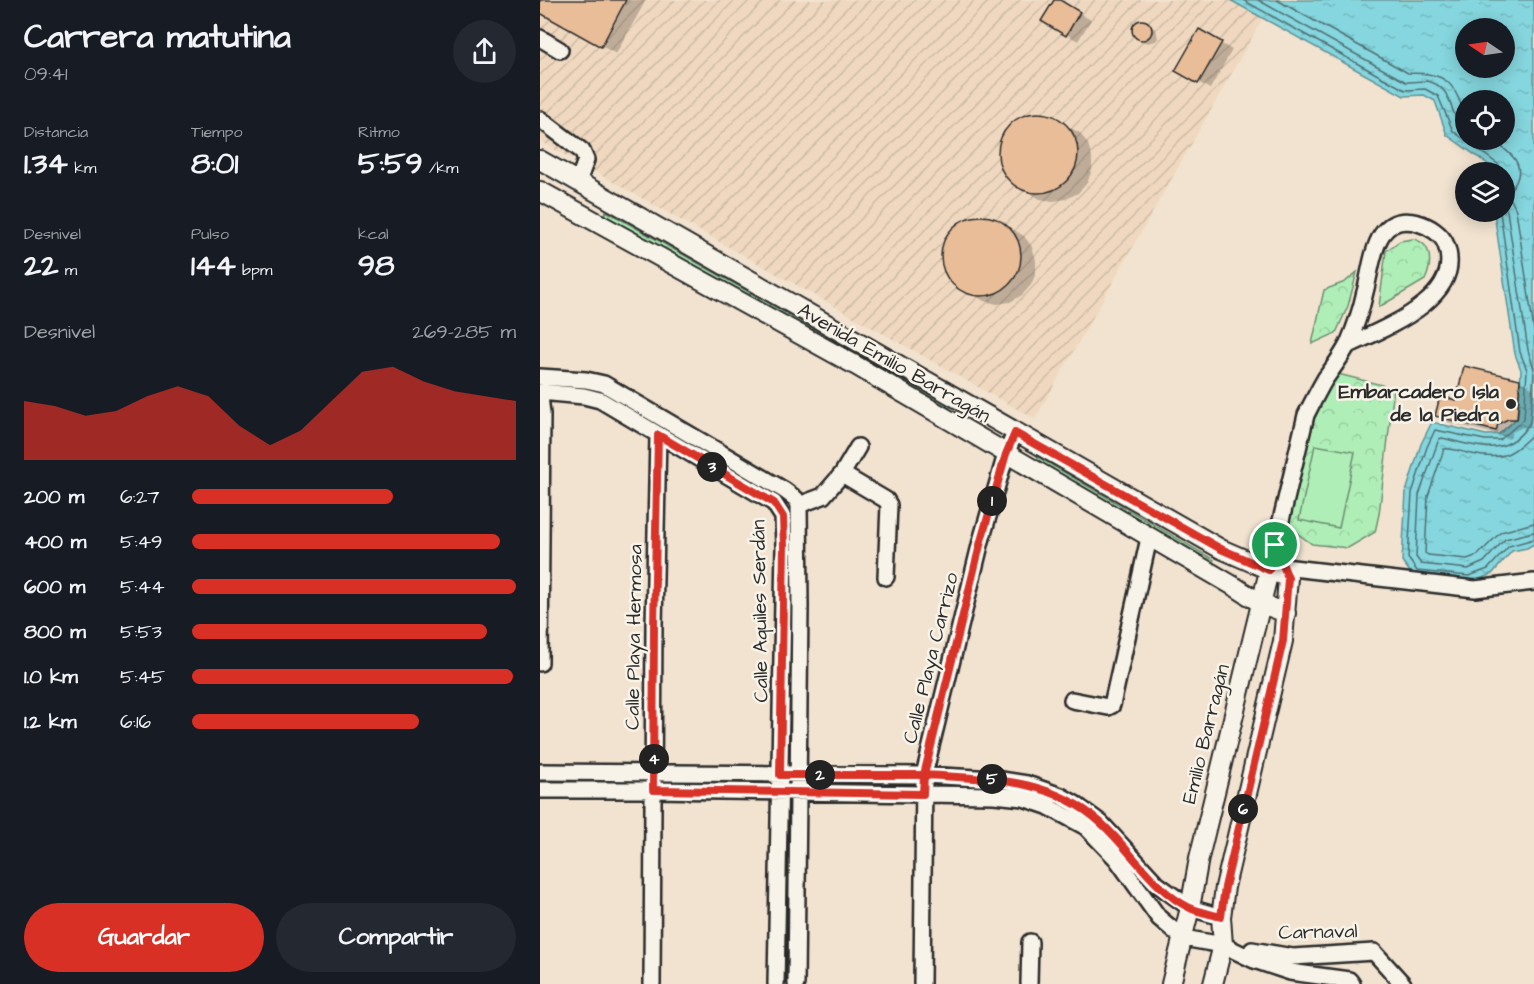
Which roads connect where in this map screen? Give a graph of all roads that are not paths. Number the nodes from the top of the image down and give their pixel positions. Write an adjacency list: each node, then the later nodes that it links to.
1 (540, 38): 2 (street)
2 (560, 50)
3 (540, 119): 5 (street)
4 (540, 160): 5 (main road, Avenida Emilio Barragán)
5 (583, 185): 7 (main road); 13 (main road, Avenida Emilio Barragán)
6 (540, 191): 7 (main road, Avenida Emilio Barragán)
7 (576, 211): 16 (main road, Avenida Emilio Barragán)
8 (1347, 346): 8 (street); 20 (street)
9 (540, 377): 11 (street)
10 (540, 394): 12 (street, Calle Aquiles Serdán); 25 (street)
11 (623, 395): 12 (street); 18 (street)
12 (615, 410): 14 (street, Calle Aquiles Serdán)
13 (1015, 433): 16 (street, Calle Playa Carrizo); 20 (main road, Avenida Emilio Barragán)
14 (658, 435): 28 (street, Calle Playa Hermosa); 29 (street, Calle Aquiles Serdán)
15 (858, 447): 17 (street)
16 (1006, 454): 19 (main road, Avenida Emilio Barragán); 31 (street, Calle Playa Carrizo)
17 (842, 474): 18 (street); 21 (street)
18 (799, 505): 30 (street, Calle Aquiles Serdán)
19 (1149, 537): 23 (main road, Avenida Emilio Barragán); 26 (street)
20 (1280, 572): 22 (street); 23 (main road, Emilio Barragán); 24 (main road)
21 (886, 577)
22 (1534, 582)
23 (1262, 604): 24 (main road, Avenida Emilio Barragán); 37 (main road, Emilio Barragán)
24 (1286, 613): 38 (main road)
25 (540, 663)
26 (1072, 700)
27 (540, 772): 28 (street)
28 (654, 773): 29 (street); 33 (street, Calle Playa Hermosa)
29 (780, 775): 30 (street); 34 (street, Calle Aquiles Serdán)
30 (798, 775): 31 (street); 35 (street, Calle Aquiles Serdán)
31 (924, 775): 36 (street, Calle Playa Carrizo); 37 (street)
32 (540, 790): 33 (street)
33 (653, 790): 34 (street); 42 (street, Calle Playa Hermosa)
34 (780, 793): 35 (street); 43 (street, Calle Aquiles Serdán)
35 (798, 793): 36 (street); 44 (street, Calle Aquiles Serdán)
36 (923, 794): 39 (street); 45 (street, Calle Playa Carrizo)
37 (1190, 908): 38 (street); 39 (main road, Emilio Barragán)
38 (1221, 917): 40 (main road)
39 (1183, 938): 40 (street); 47 (main road, Emilio Barragán)
40 (1223, 941): 48 (main road); 49 (street, Carnaval); 50 (street, Carnaval)
41 (1030, 942): 46 (street)
42 (652, 984)
43 (776, 984)
44 (796, 984)
45 (922, 984)
46 (1029, 984)
47 (1171, 984)
48 (1213, 984)
49 (1352, 984)
50 (1403, 984)

